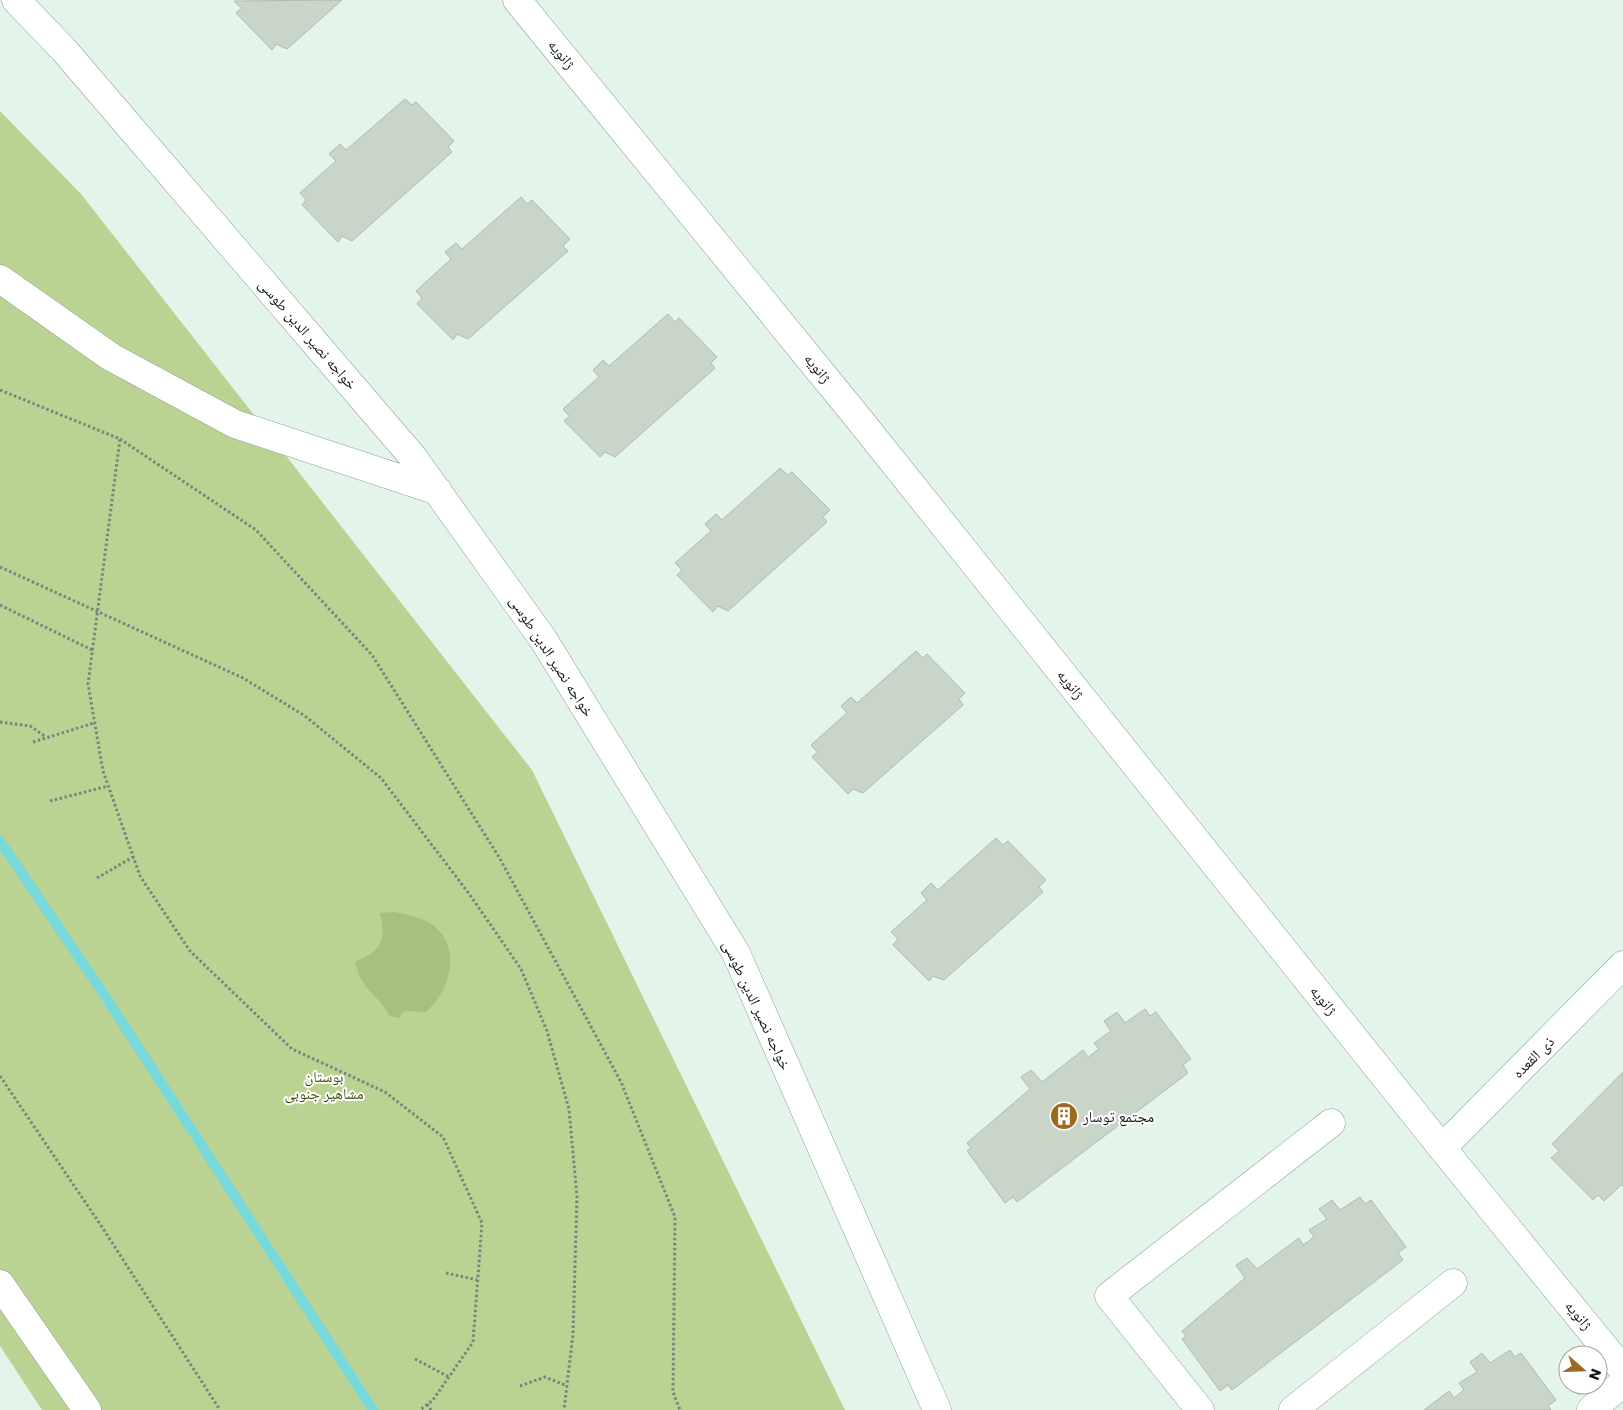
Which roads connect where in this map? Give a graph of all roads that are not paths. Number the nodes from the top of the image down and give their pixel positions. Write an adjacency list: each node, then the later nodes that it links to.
1 (16, 0): 4 (street, خواجه نصیر الدین طوسی)
2 (517, 0): 7 (street, ژانویه)
3 (0, 279): 4 (street)
4 (438, 491): 13 (street, خواجه نصیر الدین طوسی)
5 (1623, 965): 7 (street, ذی القعده)
6 (1331, 1123): 14 (street)
7 (1442, 1148): 10 (street, ژانویه)
8 (0, 1284): 12 (street)
9 (1453, 1284): 15 (street)
10 (1623, 1370)
11 (1623, 1383): 16 (street)
12 (87, 1410)
13 (937, 1410)
14 (1200, 1410)
15 (1293, 1410)
16 (1592, 1410)

